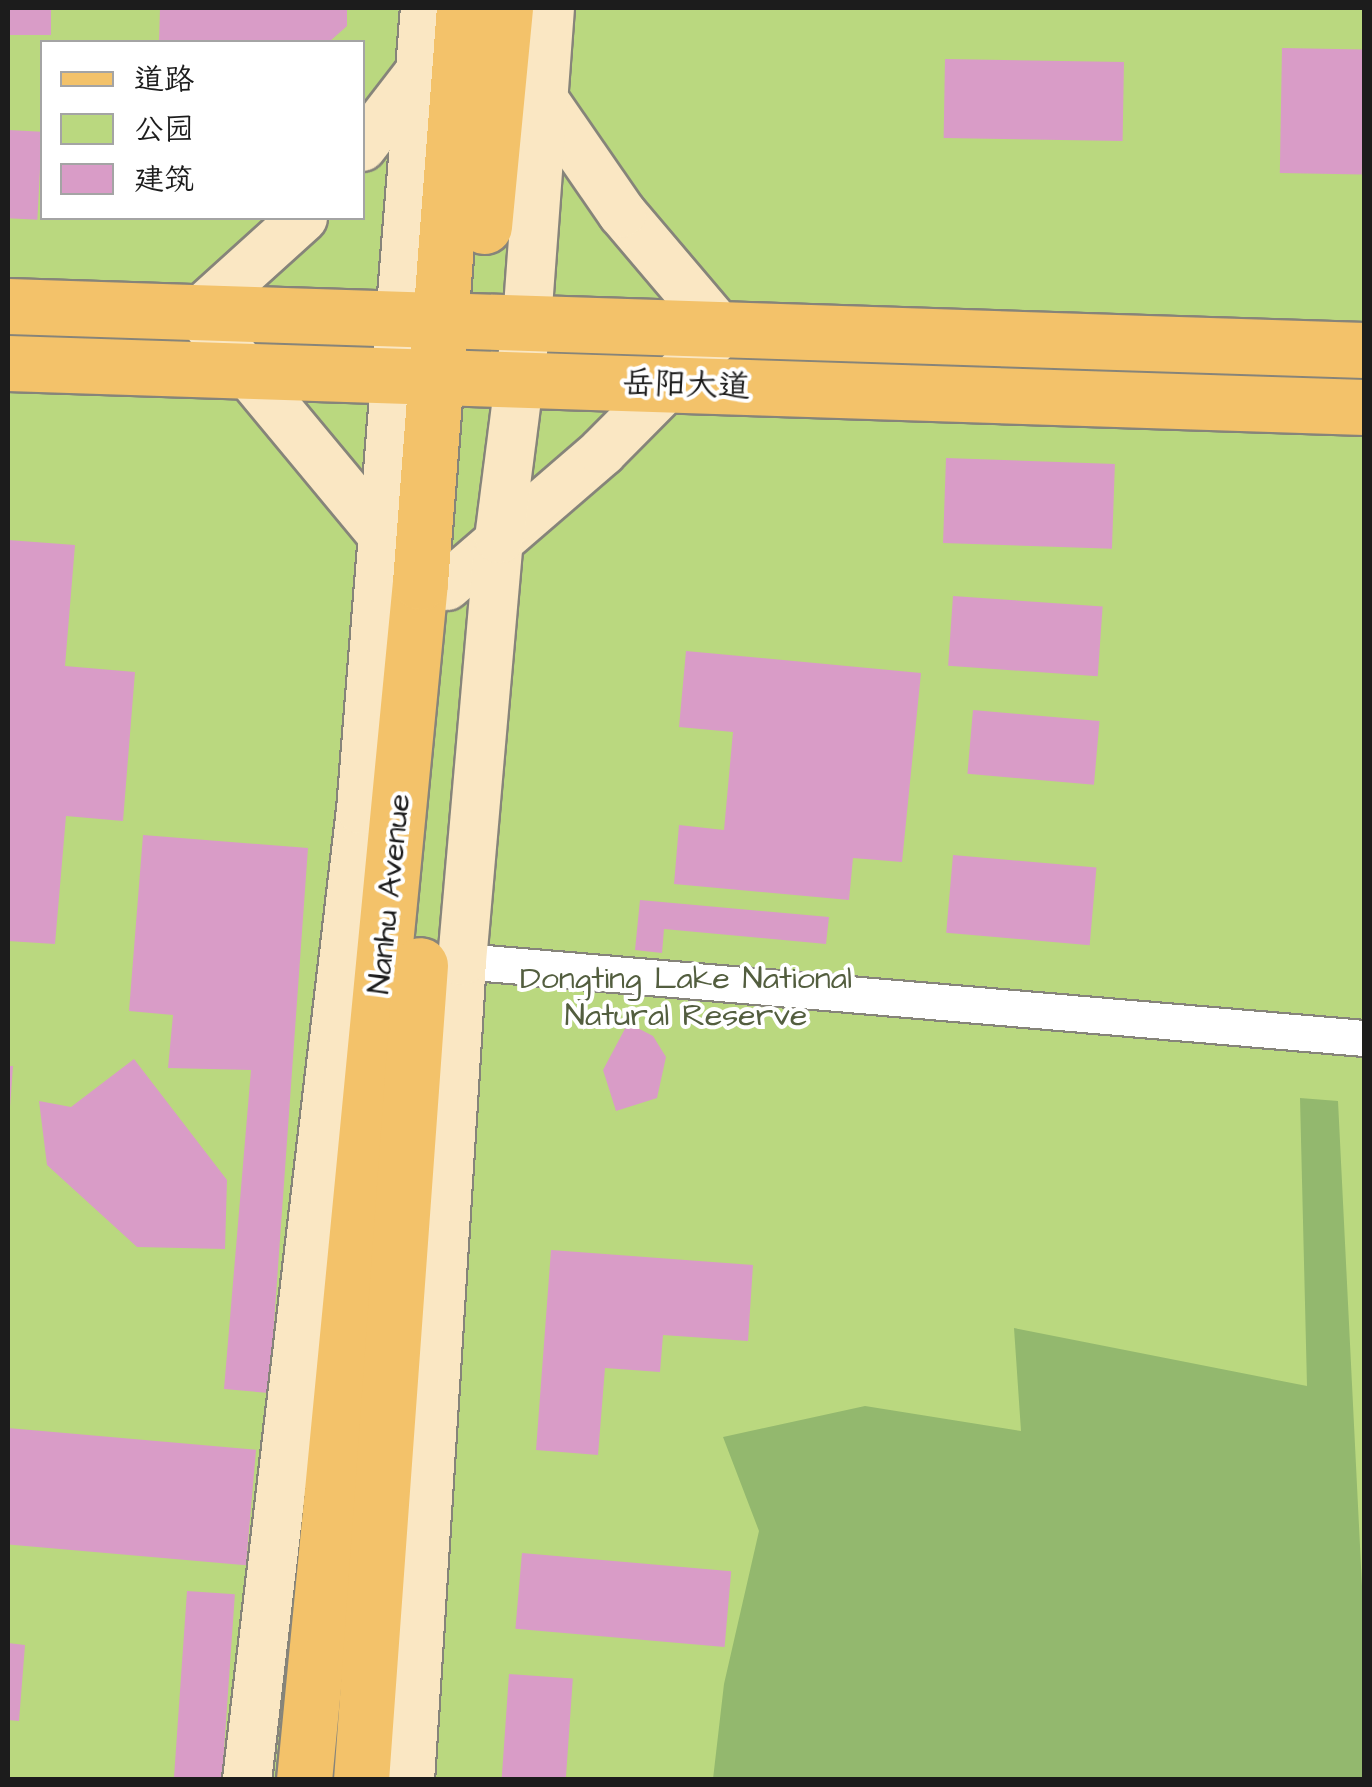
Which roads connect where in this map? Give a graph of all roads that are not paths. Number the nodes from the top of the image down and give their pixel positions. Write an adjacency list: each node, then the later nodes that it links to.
1 (485, 13): 2 (main road); 3 (main road); 8 (main road, Nanhu Avenue)
2 (420, 71): 4 (main road); 8 (main road)
3 (543, 100): 8 (main road); 9 (main road)
4 (365, 142)
5 (301, 220): 7 (main road)
6 (8, 306): 7 (main road, 岳阳大道)
7 (198, 313): 8 (main road, 岳阳大道); 12 (main road)
8 (460, 319): 9 (main road, 岳阳大道); 13 (main road, Nanhu Avenue); 13 (main road)
9 (722, 332): 10 (main road, 岳阳大道); 14 (main road)
10 (1364, 350)
11 (8, 363): 12 (main road, 岳阳大道)
12 (246, 370): 13 (main road, 岳阳大道); 16 (main road)
13 (455, 376): 14 (main road, 岳阳大道); 16 (main road); 17 (main road); 18 (main road, Nanhu Avenue)
14 (670, 386): 15 (main road, 岳阳大道); 17 (main road)
15 (1364, 407)
16 (384, 538): 18 (main road); 21 (main road)
17 (499, 540): 18 (main road); 19 (main road)
18 (433, 584): 22 (main road, Nanhu Avenue); 23 (main road, Nanhu Avenue)
19 (462, 961): 20 (street); 24 (main road)
20 (1364, 1038)
21 (247, 1780)
22 (304, 1780)
23 (361, 1780)
24 (410, 1780)

